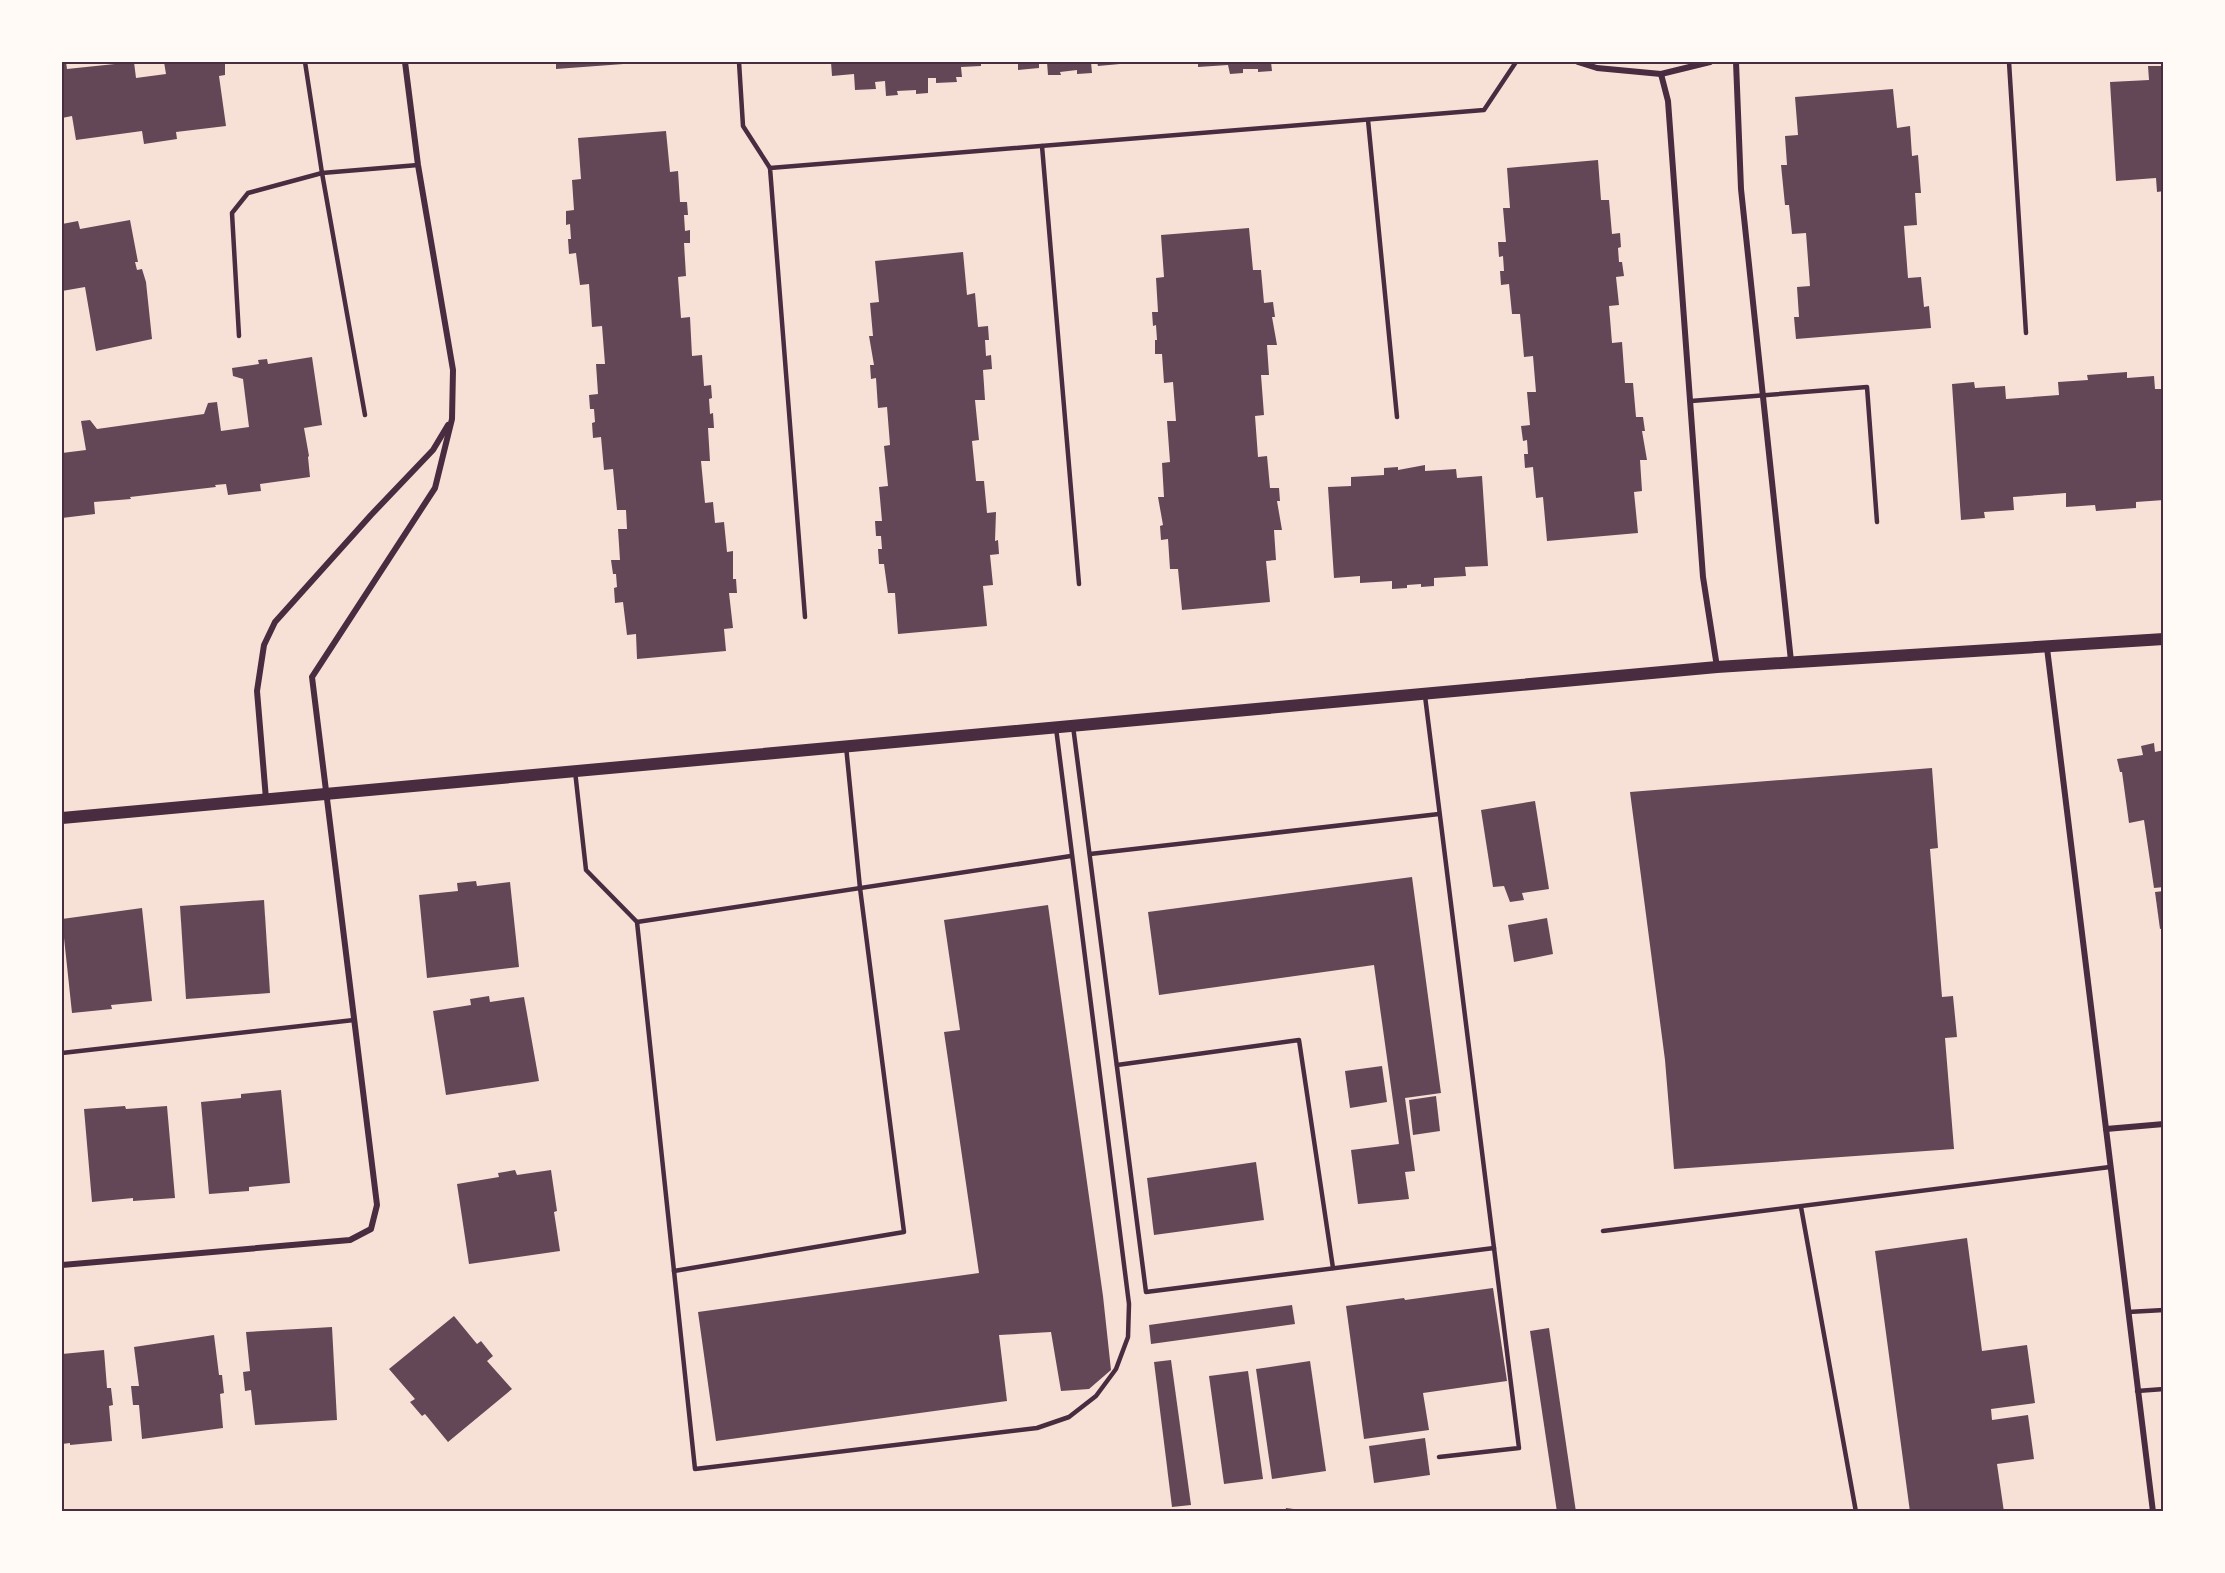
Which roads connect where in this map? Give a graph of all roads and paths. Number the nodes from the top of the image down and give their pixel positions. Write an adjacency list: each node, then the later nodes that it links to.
1 (305, 62): 14 (lane)
2 (405, 62): 12 (street)
3 (739, 62): 13 (lane)
4 (1516, 62): 10 (lane)
5 (1578, 62): 9 (street)
6 (1710, 62): 9 (street)
7 (1736, 62): 17 (street)
8 (2009, 62): 15 (lane)
9 (1661, 74): 18 (street)
10 (1368, 120): 11 (lane); 20 (lane)
11 (1042, 146): 13 (lane); 23 (lane)
12 (418, 165): 14 (lane); 21 (street)
13 (770, 168): 24 (lane)
14 (322, 173): 16 (lane); 19 (lane)
15 (2026, 333)
16 (239, 336)
17 (1763, 395): 18 (lane); 22 (lane); 27 (street)
18 (1690, 401): 28 (street)
19 (365, 415)
20 (1397, 417)
21 (452, 419): 34 (street); 35 (street)
22 (1877, 522)
23 (1079, 584)
24 (805, 617)
25 (2163, 639): 26 (main road)
26 (2047, 648): 27 (main road); 46 (street)
27 (1791, 661): 28 (main road)
28 (1717, 667): 29 (main road)
29 (1425, 693): 30 (main road); 36 (lane)
30 (1073, 726): 31 (main road); 38 (lane)
31 (1055, 727): 32 (main road); 39 (lane)
32 (846, 746): 33 (main road); 40 (lane)
33 (575, 771): 34 (main road); 41 (lane)
34 (326, 794): 35 (main road); 42 (street)
35 (266, 799): 37 (main road)
36 (1439, 814): 38 (lane); 50 (lane)
37 (62, 818)
38 (1090, 854): 44 (lane)
39 (1071, 856): 40 (lane); 53 (lane)
40 (860, 888): 41 (lane); 53 (lane)
41 (637, 922): 53 (lane)
42 (354, 1020): 43 (lane); 51 (street)
43 (62, 1053)
44 (1116, 1065): 52 (lane); 52 (lane)
45 (2163, 1124): 46 (street)
46 (2106, 1130): 47 (street)
47 (2110, 1167): 48 (lane); 55 (street)
48 (1802, 1207): 49 (lane); 59 (lane)
49 (1603, 1231)
50 (1494, 1248): 52 (lane); 58 (lane)
51 (62, 1265)
52 (1333, 1268)
53 (674, 1271)
54 (2163, 1310): 55 (lane)
55 (2128, 1312): 57 (street)
56 (2163, 1389): 57 (lane)
57 (2138, 1391): 60 (street)
58 (1439, 1457)
59 (1856, 1512)
60 (2152, 1512)

